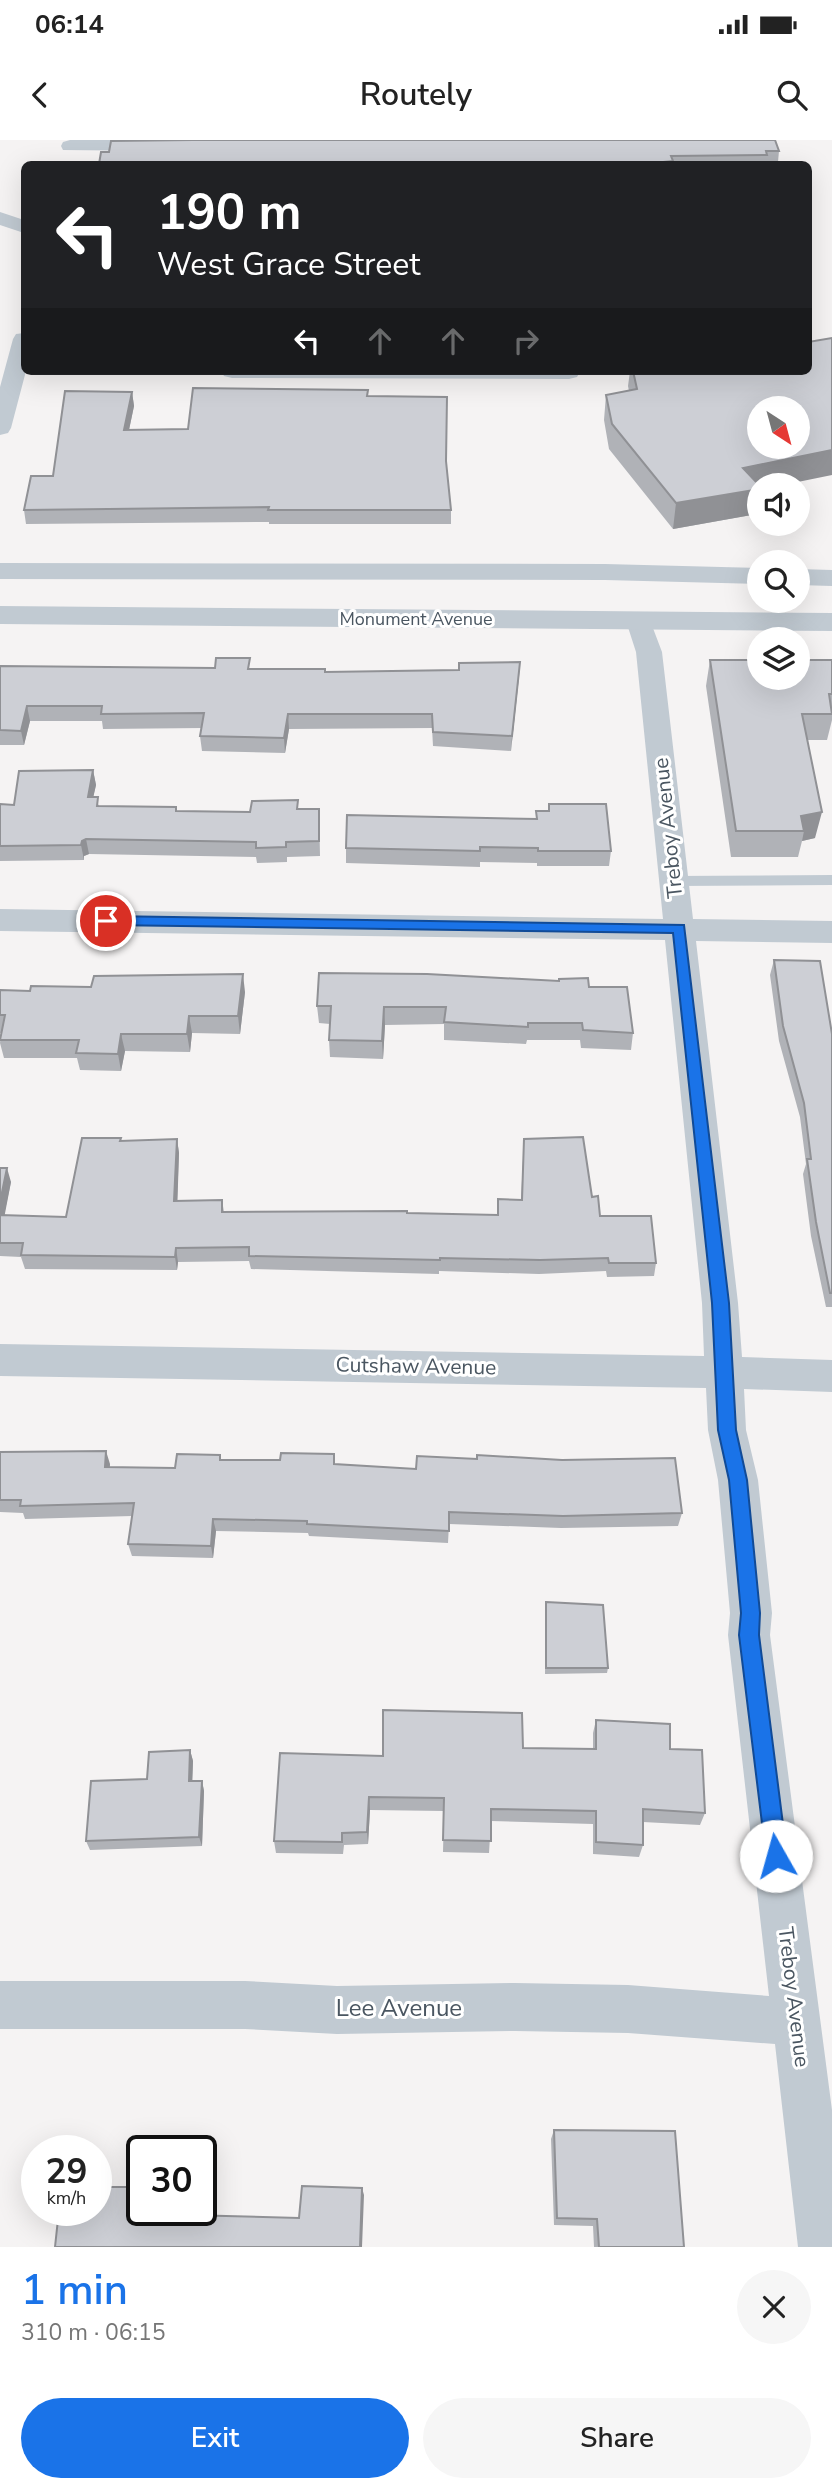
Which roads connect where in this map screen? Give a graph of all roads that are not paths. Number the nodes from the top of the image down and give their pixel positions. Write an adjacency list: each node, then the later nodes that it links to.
1 (181, 144): 2 (street)
2 (70, 150)
3 (0, 218): 4 (street)
4 (21, 226)
5 (21, 348): 6 (street)
6 (14, 370): 7 (street)
7 (0, 428)
8 (0, 571): 9 (street)
9 (747, 576)
10 (810, 577): 11 (street)
11 (832, 578)
12 (0, 615): 13 (street, Monument Avenue)
13 (639, 621): 14 (street, Monument Avenue); 16 (street, Treboy Avenue)
14 (832, 622)
15 (832, 880): 16 (lane)
16 (673, 881): 18 (street, Treboy Avenue)
17 (0, 919): 18 (street)
18 (679, 929): 19 (street); 21 (street, Treboy Avenue)
19 (832, 932)
20 (0, 1360): 21 (street, Cutshaw Avenue)
21 (724, 1373): 22 (street, Cutshaw Avenue); 24 (street, Treboy Avenue)
22 (832, 1376)
23 (0, 2005): 24 (street, Lee Avenue)
24 (797, 2022): 25 (street, Treboy Avenue)
25 (824, 2247)

